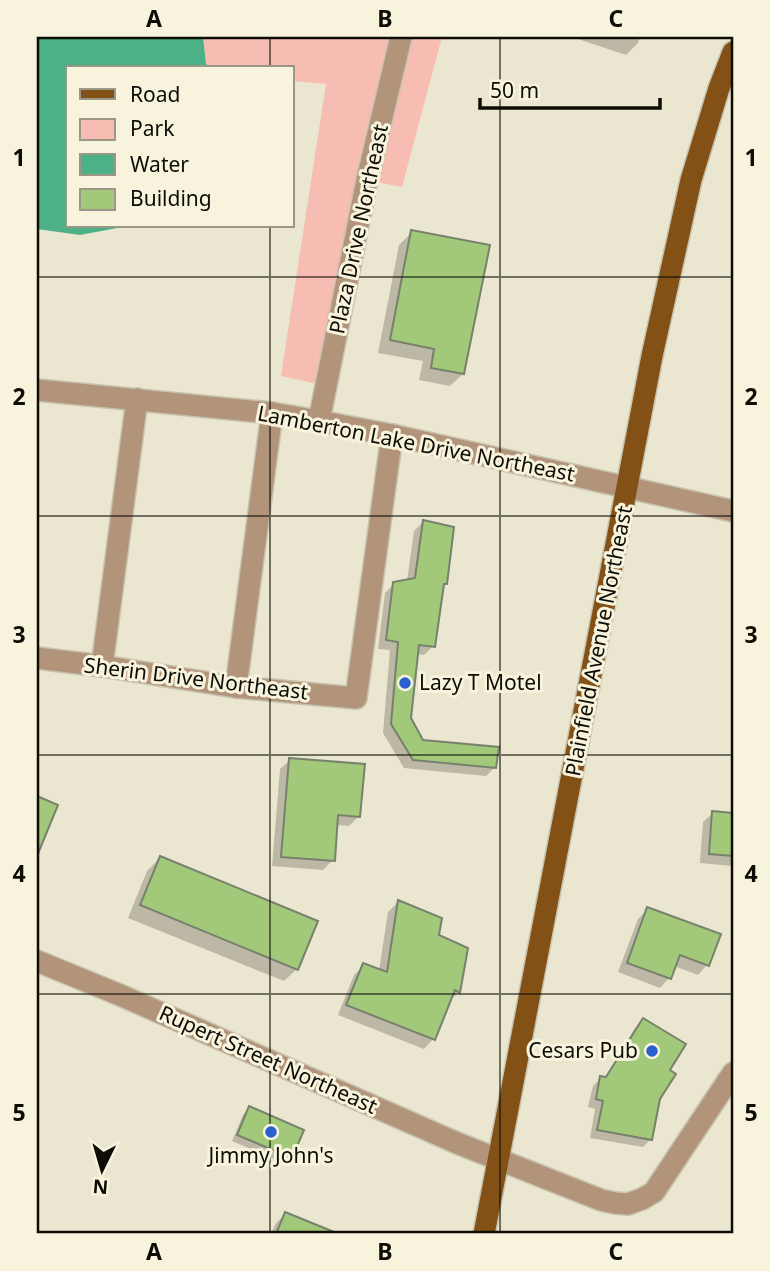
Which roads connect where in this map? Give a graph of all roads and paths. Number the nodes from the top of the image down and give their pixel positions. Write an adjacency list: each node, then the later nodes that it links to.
1 (401, 37): 6 (street, Plaza Drive Northeast)
2 (733, 52): 8 (main road, Plainfield Avenue Northeast)
3 (37, 390): 4 (street, Lamberton Lake Drive Northeast)
4 (137, 399): 5 (street, Lamberton Lake Drive Northeast); 11 (street)
5 (272, 413): 6 (street, Lamberton Lake Drive Northeast); 12 (street)
6 (319, 421): 7 (street, Lamberton Lake Drive Northeast)
7 (392, 435): 8 (street, Lamberton Lake Drive Northeast); 12 (street, Sherin Drive Northeast)
8 (628, 487): 9 (street, Lamberton Lake Drive Northeast); 15 (main road, Plainfield Avenue Northeast)
9 (733, 511)
10 (37, 658): 11 (street, Sherin Drive Northeast)
11 (102, 666): 12 (street, Sherin Drive Northeast)
12 (236, 687)
13 (37, 961): 15 (street, Rupert Street Northeast)
14 (733, 1073): 15 (street, Rupert Street Northeast)
15 (499, 1160): 16 (main road, Plainfield Avenue Northeast)
16 (484, 1234)

